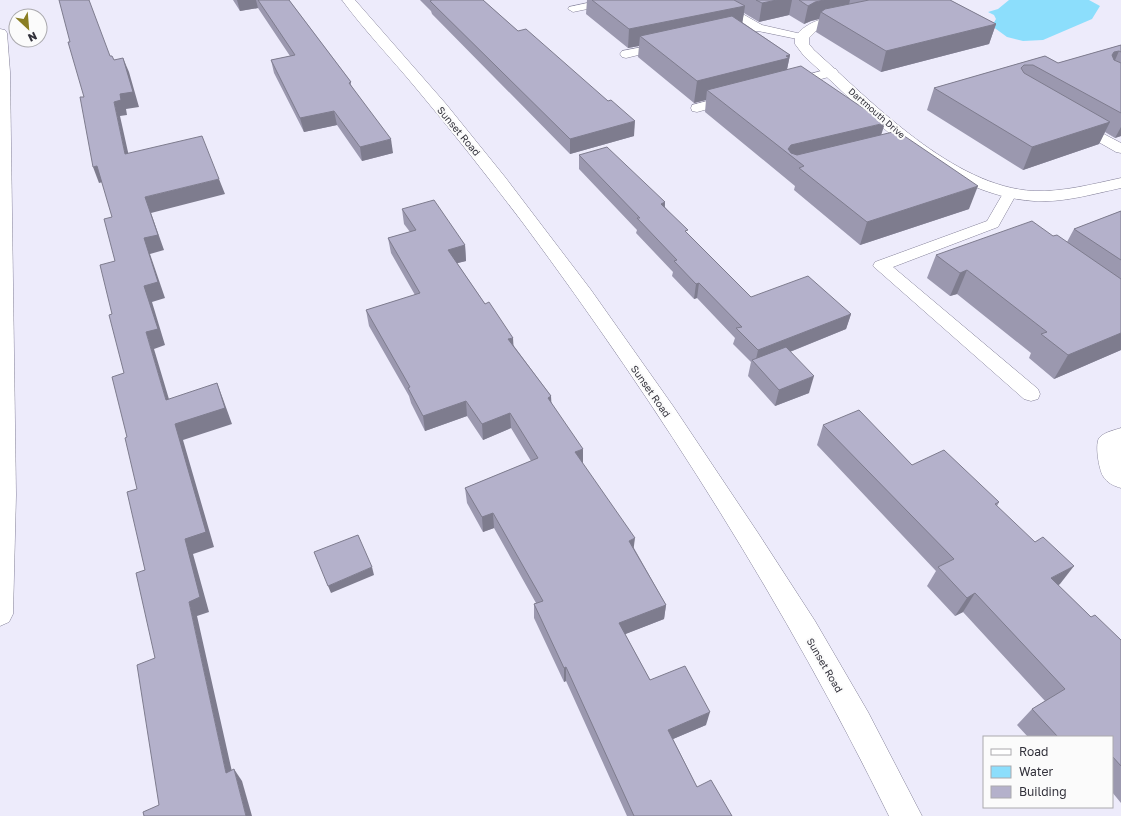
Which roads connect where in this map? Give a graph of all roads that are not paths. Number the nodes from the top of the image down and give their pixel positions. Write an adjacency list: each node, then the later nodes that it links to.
1 (348, 0): 26 (street, Sunset Road)
2 (617, 0): 4 (lane)
3 (710, 0): 6 (lane)
4 (573, 9)
5 (854, 11): 9 (street)
6 (758, 28): 8 (lane); 9 (lane)
7 (0, 33): 25 (street)
8 (716, 34)
9 (802, 37): 12 (street, Dartmouth Drive)
10 (671, 44): 11 (lane)
11 (626, 54)
12 (832, 72): 13 (lane); 17 (street, Dartmouth Drive)
13 (779, 86)
14 (742, 96): 15 (lane)
15 (697, 108)
16 (1067, 118): 19 (lane)
17 (911, 142): 18 (lane); 21 (street, Dartmouth Drive)
18 (896, 146)
19 (1121, 149)
20 (1120, 185): 21 (street, Dartmouth Drive)
21 (1010, 193): 22 (lane)
22 (1031, 394)
23 (1121, 437): 24 (street)
24 (1121, 479)
25 (0, 614)
26 (906, 816)

